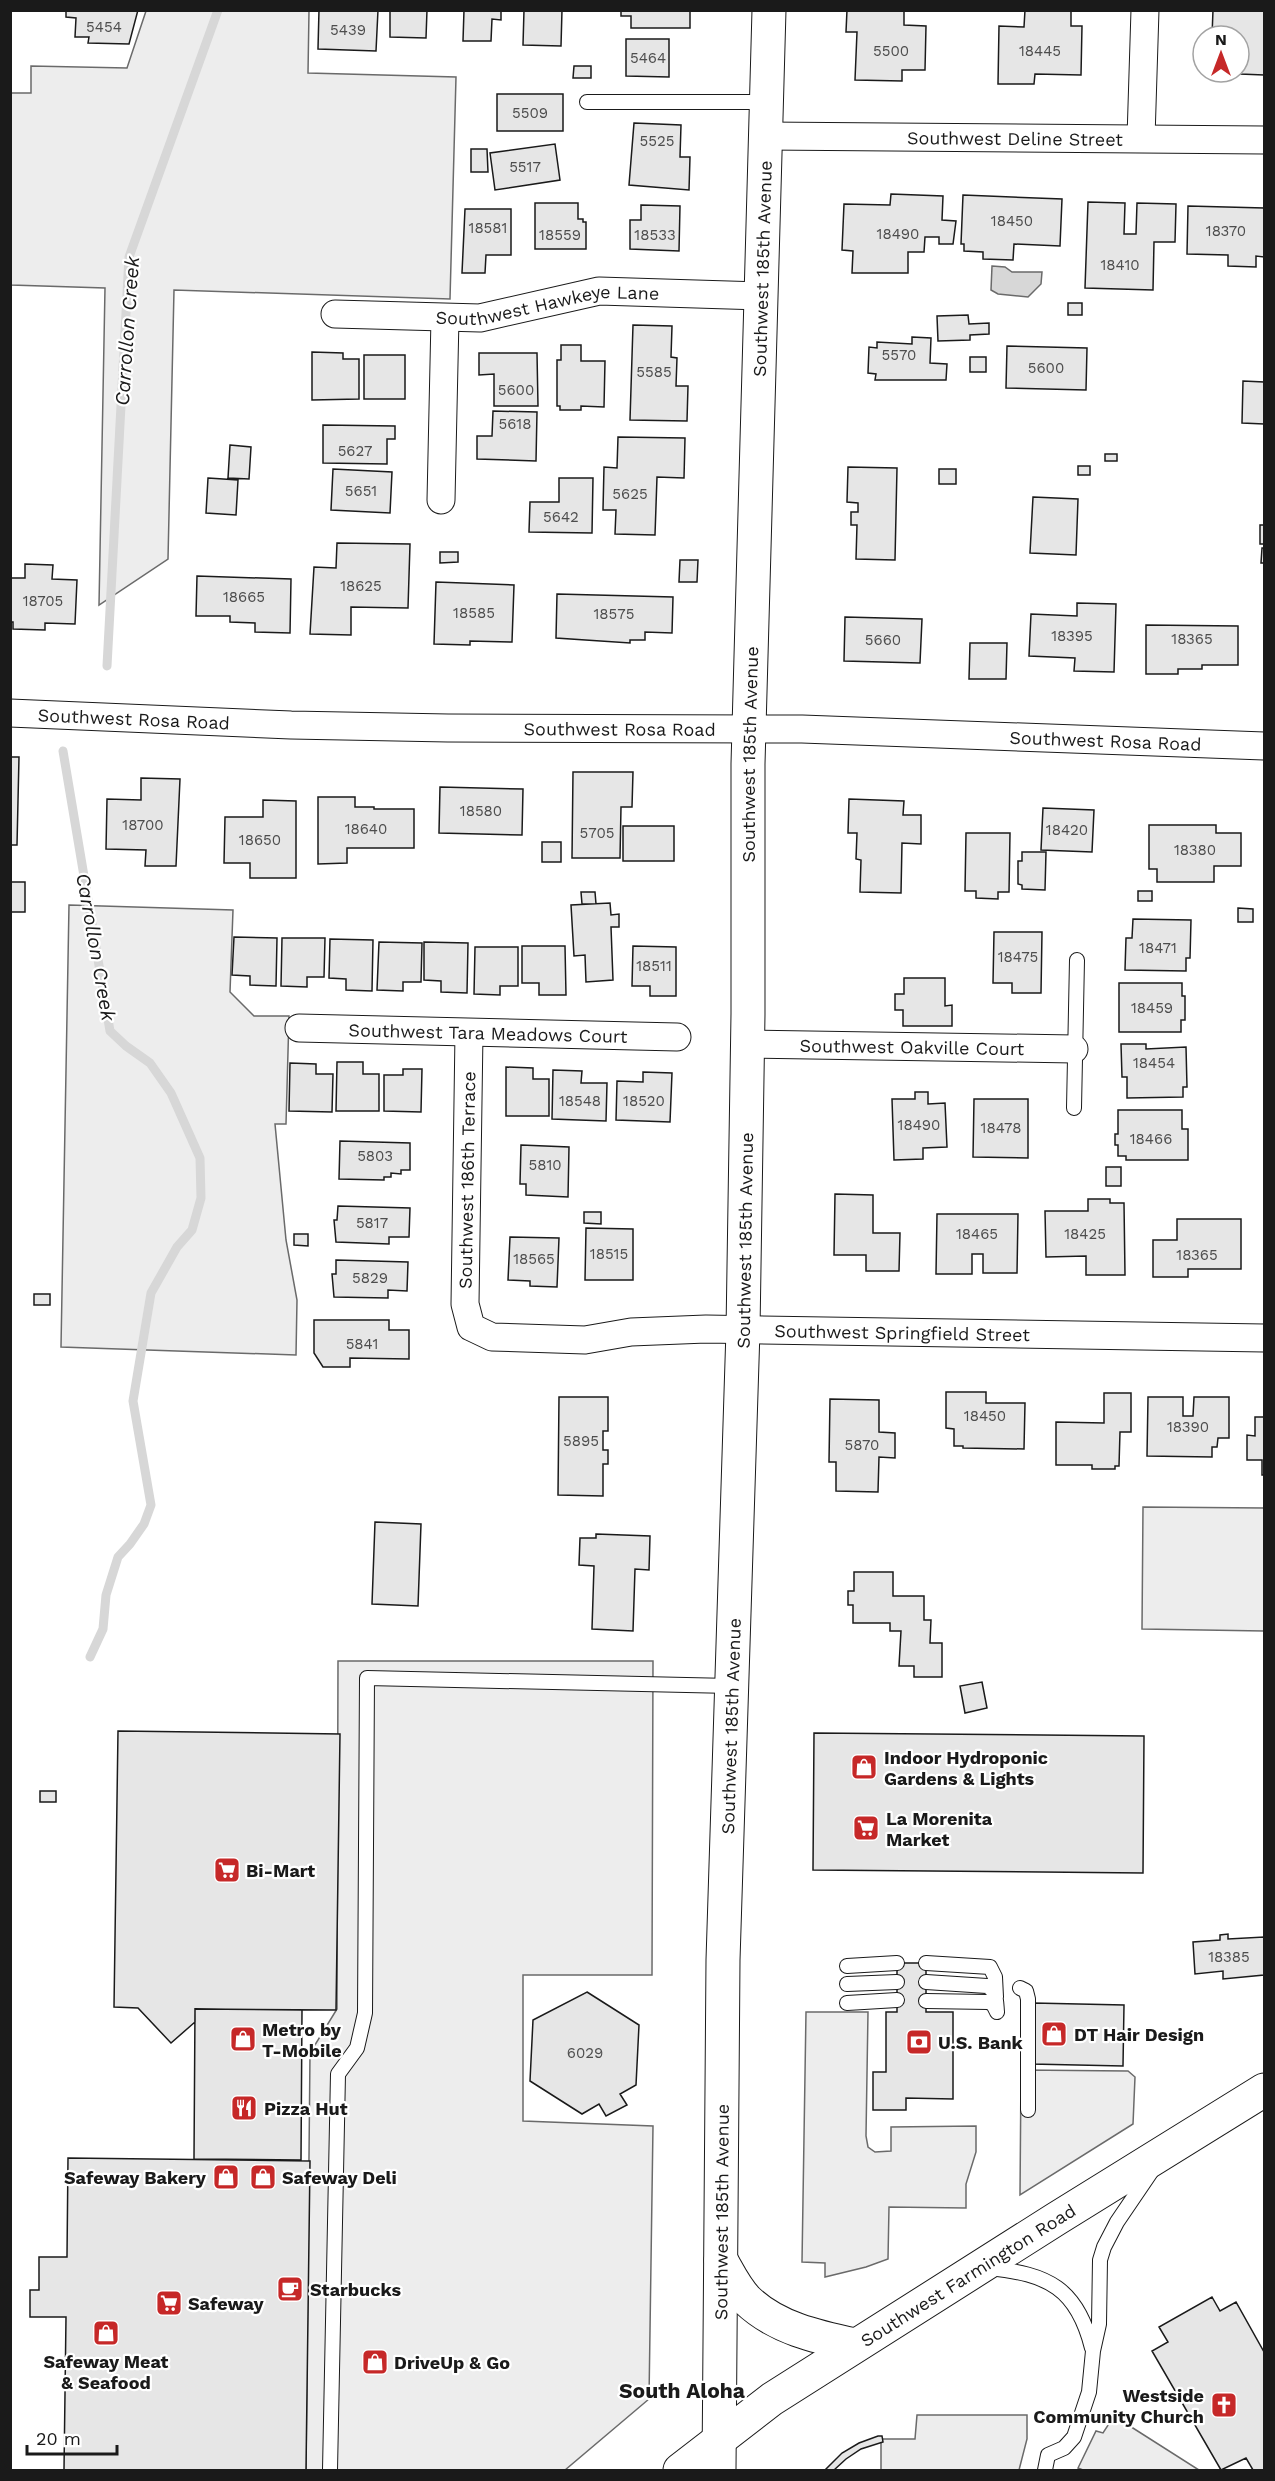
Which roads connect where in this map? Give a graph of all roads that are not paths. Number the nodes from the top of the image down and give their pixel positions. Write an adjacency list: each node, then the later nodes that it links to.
1 (769, 10): 4 (main road, Southwest 185th Avenue)
2 (1145, 10): 6 (street)
3 (587, 102): 4 (lane)
4 (767, 102): 5 (main road, Southwest 185th Avenue)
5 (765, 136): 6 (street, Southwest Deline Street); 8 (main road, Southwest 185th Avenue)
6 (1141, 138): 7 (street, Southwest Deline Street)
7 (1264, 140)
8 (761, 296): 10 (street, Southwest Hawkeye Lane); 13 (main road, Southwest 185th Avenue)
9 (335, 314): 10 (street, Southwest Hawkeye Lane)
10 (445, 318): 11 (street)
11 (441, 500)
12 (10, 713): 13 (street, Southwest Rosa Road)
13 (749, 728): 14 (street, Southwest Rosa Road); 19 (main road, Southwest 185th Avenue)
14 (1264, 746)
15 (1077, 960): 20 (lane)
16 (299, 1028): 17 (street, Southwest Tara Meadows Court)
17 (469, 1033): 18 (street, Southwest Tara Meadows Court); 22 (street, Southwest 186th Terrace)
18 (677, 1037)
19 (748, 1044): 20 (street, Southwest Oakville Court); 23 (main road, Southwest 185th Avenue)
20 (1074, 1049): 21 (lane)
21 (1074, 1108)
22 (471, 1327): 23 (street, Southwest Springfield Street)
23 (743, 1330): 24 (street, Southwest Springfield Street); 25 (main road, Southwest 185th Avenue)
24 (1264, 1338)
25 (731, 1686): 40 (main road, Southwest 185th Avenue); 45 (lane)
26 (897, 1963): 28 (lane)
27 (926, 1963): 33 (lane)
28 (847, 1966)
29 (897, 1982): 31 (lane)
30 (926, 1982): 33 (lane)
31 (847, 1984)
32 (1020, 1988): 38 (lane)
33 (996, 1997): 35 (lane)
34 (897, 2000): 36 (lane)
35 (926, 2001)
36 (847, 2003)
37 (1264, 2090): 39 (main road, Southwest Farmington Road)
38 (1028, 2110)
39 (1164, 2152): 41 (main road, Southwest Farmington Road); 43 (lane)
40 (721, 2260): 42 (main road); 44 (main road, Southwest 185th Avenue)
41 (981, 2268): 42 (main road, Southwest Farmington Road); 43 (lane)
42 (855, 2345): 44 (main road, Southwest Farmington Road)
43 (1093, 2351): 48 (lane)
44 (719, 2438): 46 (main road, Southwest Farmington Road); 47 (main road, Southwest 185th Avenue)
45 (330, 2470)
46 (680, 2470)
47 (719, 2470)
48 (1045, 2470)

